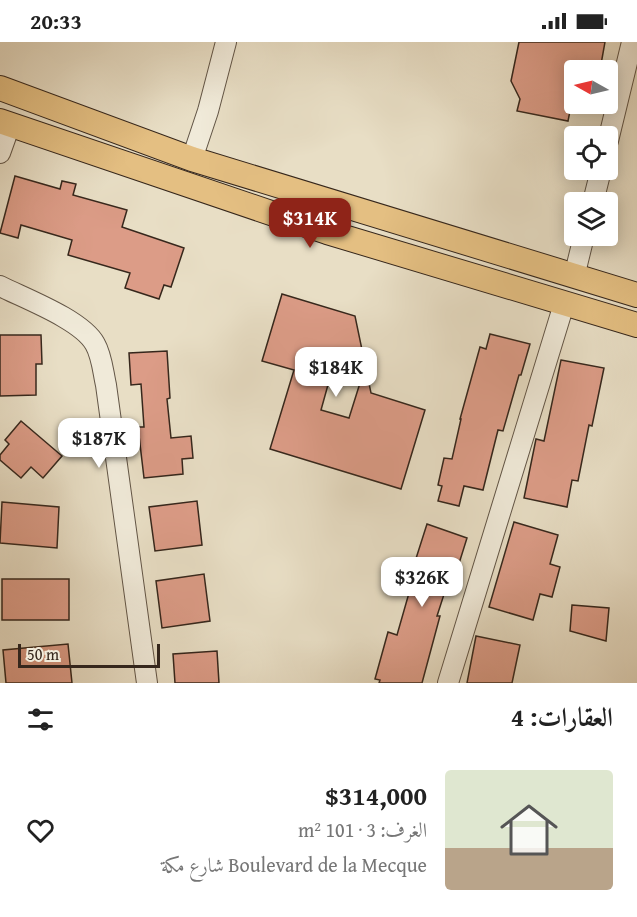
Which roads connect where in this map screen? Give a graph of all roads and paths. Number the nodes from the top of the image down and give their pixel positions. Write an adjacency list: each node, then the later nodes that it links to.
1 (226, 42): 7 (street)
2 (632, 42): 5 (street)
3 (0, 88): 7 (main road)
4 (5, 123): 6 (street); 12 (main road)
5 (612, 126)
6 (0, 153)
7 (192, 159): 9 (main road)
8 (582, 246): 9 (street)
9 (574, 277): 11 (main road)
10 (0, 286): 14 (street)
11 (637, 295)
12 (564, 304): 13 (main road); 15 (street)
13 (637, 325)
14 (147, 683)
15 (448, 683)

